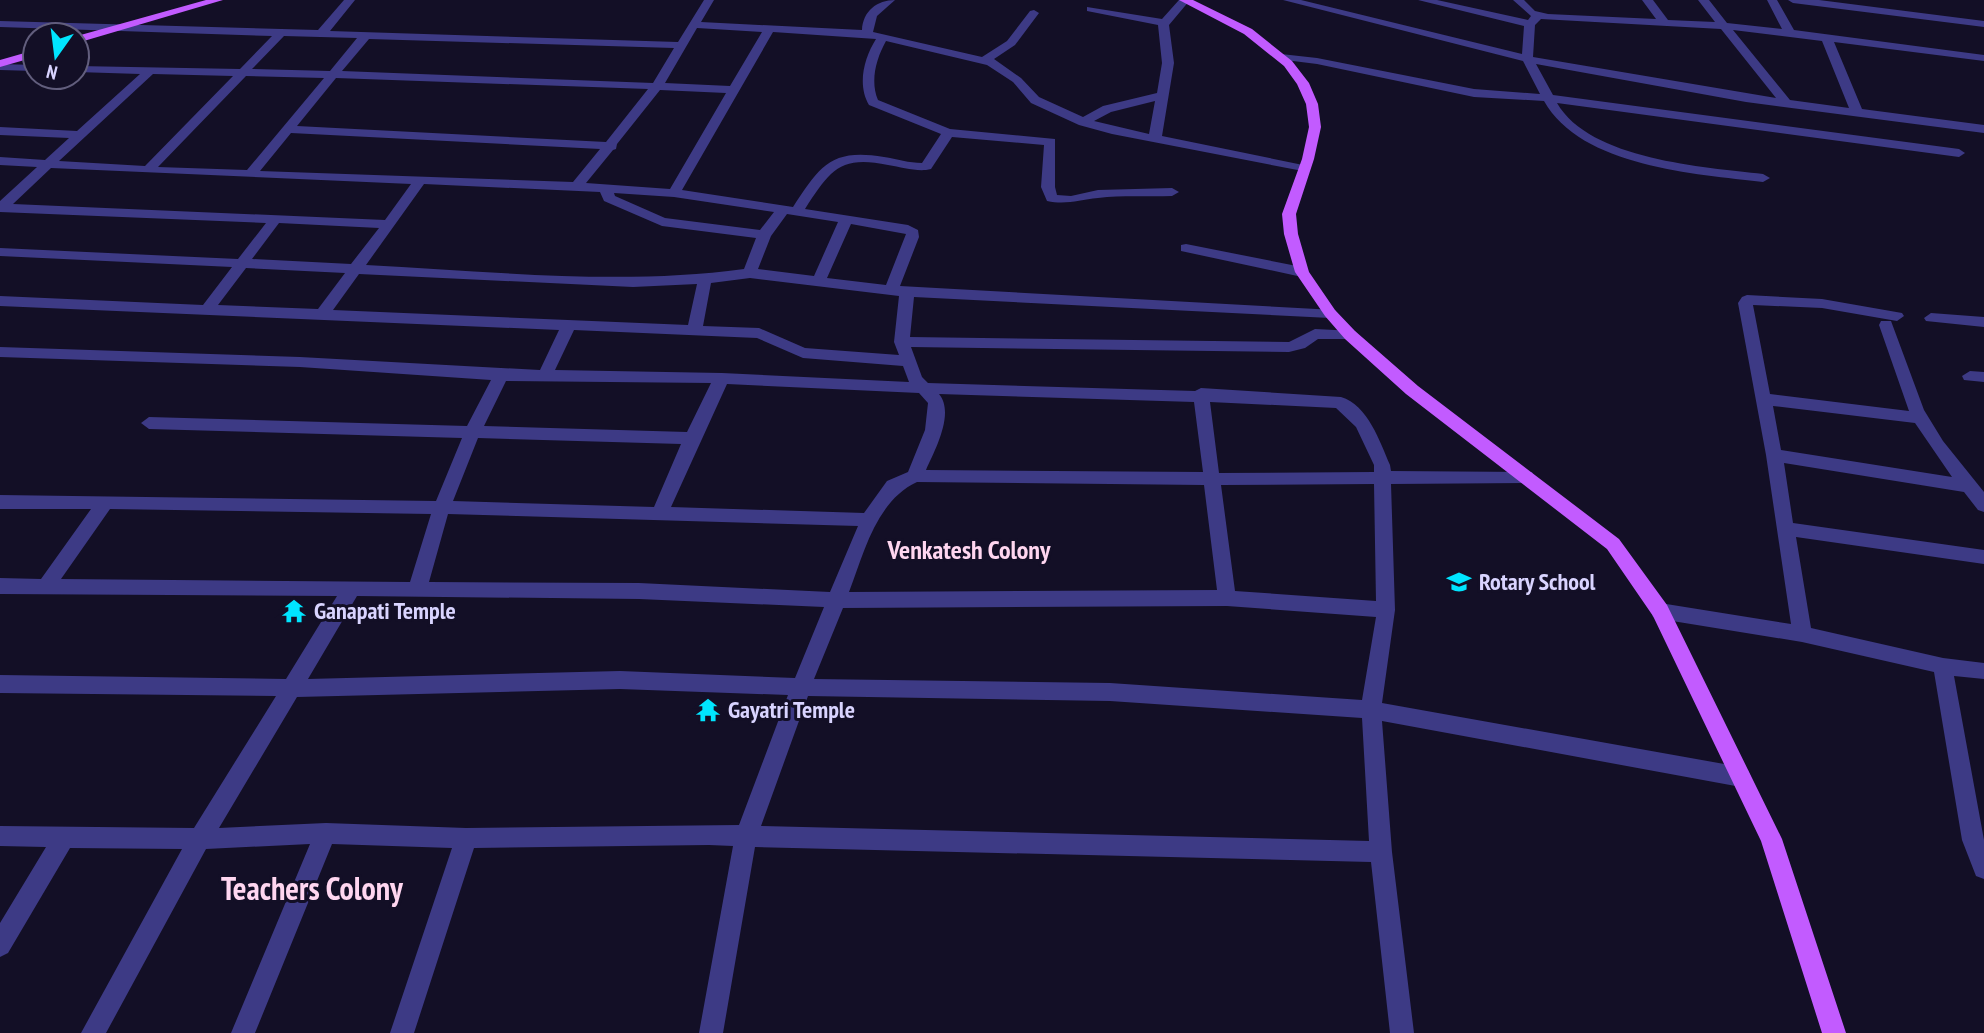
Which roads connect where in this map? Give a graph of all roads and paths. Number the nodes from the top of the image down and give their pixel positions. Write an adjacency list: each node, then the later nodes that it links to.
1 (218, 0): 22 (main road)
2 (350, 0): 27 (street)
3 (709, 0): 20 (street)
4 (890, 0): 26 (street)
5 (1185, 0): 16 (street); 33 (main road)
6 (1288, 0): 37 (street)
7 (1423, 0): 15 (street)
8 (1518, 0): 15 (street)
9 (1647, 0): 18 (street)
10 (1703, 0): 21 (street)
11 (1772, 0): 24 (street)
12 (1793, 0): 19 (street)
13 (1091, 9): 16 (street)
14 (1034, 13): 36 (street)
15 (1534, 20): 18 (street); 37 (street)
16 (1165, 23): 46 (street)
17 (0, 24): 22 (street)
18 (1665, 24): 21 (street)
19 (1984, 24)
20 (696, 25): 23 (street); 32 (street)
21 (1723, 26): 24 (street); 48 (street)
22 (116, 29): 25 (street); 28 (main road)
23 (769, 29): 26 (street); 45 (street)
24 (1789, 32): 30 (street)
25 (280, 34): 27 (street); 42 (street)
26 (868, 34): 31 (street)
27 (320, 35): 29 (street)
28 (91, 36)
29 (365, 36): 32 (street); 43 (street)
30 (1826, 37): 35 (street); 49 (street)
31 (882, 38): 36 (street); 54 (street)
32 (681, 45): 44 (street)
33 (1281, 57): 47 (street); 61 (main road)
34 (21, 58): 38 (main road)
35 (1984, 58)
36 (985, 60): 50 (street)
37 (1527, 60): 47 (street); 48 (street)
38 (0, 65): 39 (street)
39 (21, 67)
40 (91, 70): 41 (street)
41 (149, 72): 42 (street); 55 (street)
42 (243, 73): 43 (street); 62 (street)
43 (333, 75): 44 (street); 51 (street)
44 (657, 86): 45 (street); 57 (street)
45 (735, 90): 69 (street)
46 (1160, 96): 50 (street); 56 (street)
47 (1548, 99): 58 (street); 64 (street)
48 (1786, 103): 49 (street)
49 (1857, 112): 52 (street)
50 (1083, 121): 56 (street)
51 (288, 129): 57 (street); 63 (street)
52 (1984, 129)
53 (0, 131): 55 (street)
54 (948, 133): 68 (street); 71 (street)
55 (80, 135): 60 (street)
56 (1155, 138): 61 (street)
57 (612, 146): 66 (street)
58 (1959, 153)
59 (0, 161): 60 (street)
60 (48, 164): 62 (street); 70 (street)
61 (1303, 169): 80 (main road)
62 (148, 170): 63 (street)
63 (251, 173): 65 (street)
64 (1763, 178)
65 (421, 180): 66 (street); 74 (street)
66 (577, 186): 67 (street)
67 (606, 188): 69 (street); 75 (street)
68 (1172, 192)
69 (674, 193): 71 (street)
70 (0, 207): 72 (street)
71 (791, 209): 73 (street); 75 (street)
72 (277, 217): 74 (street); 78 (street)
73 (848, 218): 83 (street); 84 (street)
74 (390, 224): 79 (street)
75 (764, 235): 81 (street)
76 (1186, 248): 80 (street)
77 (0, 252): 78 (street)
78 (241, 263): 79 (street); 87 (street)
79 (355, 267): 82 (street); 89 (street)
80 (1302, 272): 88 (main road)
81 (750, 273): 82 (street); 83 (street)
82 (705, 279): 93 (street)
83 (819, 280): 84 (street)
84 (891, 290): 85 (street)
85 (907, 292): 88 (street); 95 (street)
86 (0, 301): 87 (street)
87 (208, 309): 89 (street)
88 (1330, 313): 94 (main road)
89 (322, 314): 92 (street)
90 (1931, 318): 91 (street)
91 (1984, 322)
92 (568, 326): 93 (street); 99 (street)
93 (695, 330): 97 (street)
94 (1350, 335): 95 (street); 110 (main road)
95 (902, 342): 97 (street)
96 (0, 352): 98 (street)
97 (907, 361): 101 (street)
98 (501, 374): 99 (street); 106 (street)
99 (545, 375): 100 (street)
100 (722, 378): 101 (street); 107 (street)
101 (923, 388): 102 (street); 109 (street)
102 (1200, 394): 111 (street); 112 (street)
103 (1764, 399): 104 (street); 104 (street); 108 (street)
104 (1921, 418): 113 (street)
105 (149, 423): 106 (street)
106 (472, 433): 107 (street); 117 (street)
107 (692, 438): 118 (street)
108 (1774, 454): 113 (street); 120 (street)
109 (915, 476): 112 (street); 119 (street)
110 (1526, 477): 111 (street); 129 (main road)
111 (1383, 478): 112 (street); 128 (street)
112 (1212, 479): 126 (street)
113 (1970, 486): 116 (street)
114 (0, 502): 115 (street)
115 (104, 504): 117 (street); 123 (street)
116 (1984, 505)
117 (442, 506): 118 (street); 125 (street)
118 (660, 512): 119 (street)
119 (869, 520): 127 (street)
120 (1786, 528): 121 (street); 130 (street)
121 (1984, 557)
122 (0, 586): 123 (street)
123 (46, 586): 124 (street)
124 (351, 590): 125 (street); 135 (street)
125 (417, 590): 127 (street)
126 (1227, 598): 127 (street); 128 (street)
127 (838, 600): 134 (street)
128 (1386, 610): 136 (street)
129 (1660, 611): 130 (street); 137 (main road)
130 (1802, 634): 131 (street)
131 (1943, 666): 132 (street); 145 (street)
132 (1984, 671)
133 (0, 684): 135 (street)
134 (801, 687): 135 (street); 136 (street); 141 (street)
135 (293, 688): 143 (street)
136 (1371, 710): 137 (street); 144 (street)
137 (1741, 777): 152 (main road)
138 (326, 833): 142 (street); 143 (street); 148 (street)
139 (65, 835): 140 (street); 143 (street); 146 (street)
140 (0, 836)
141 (746, 836): 142 (street); 144 (street); 150 (street)
142 (466, 838): 149 (street)
143 (200, 839): 147 (street)
144 (1381, 852): 151 (street)
145 (1984, 868)
146 (0, 945)
147 (93, 1033)
148 (243, 1033)
149 (402, 1033)
150 (711, 1033)
151 (1402, 1033)
152 (1834, 1033)

